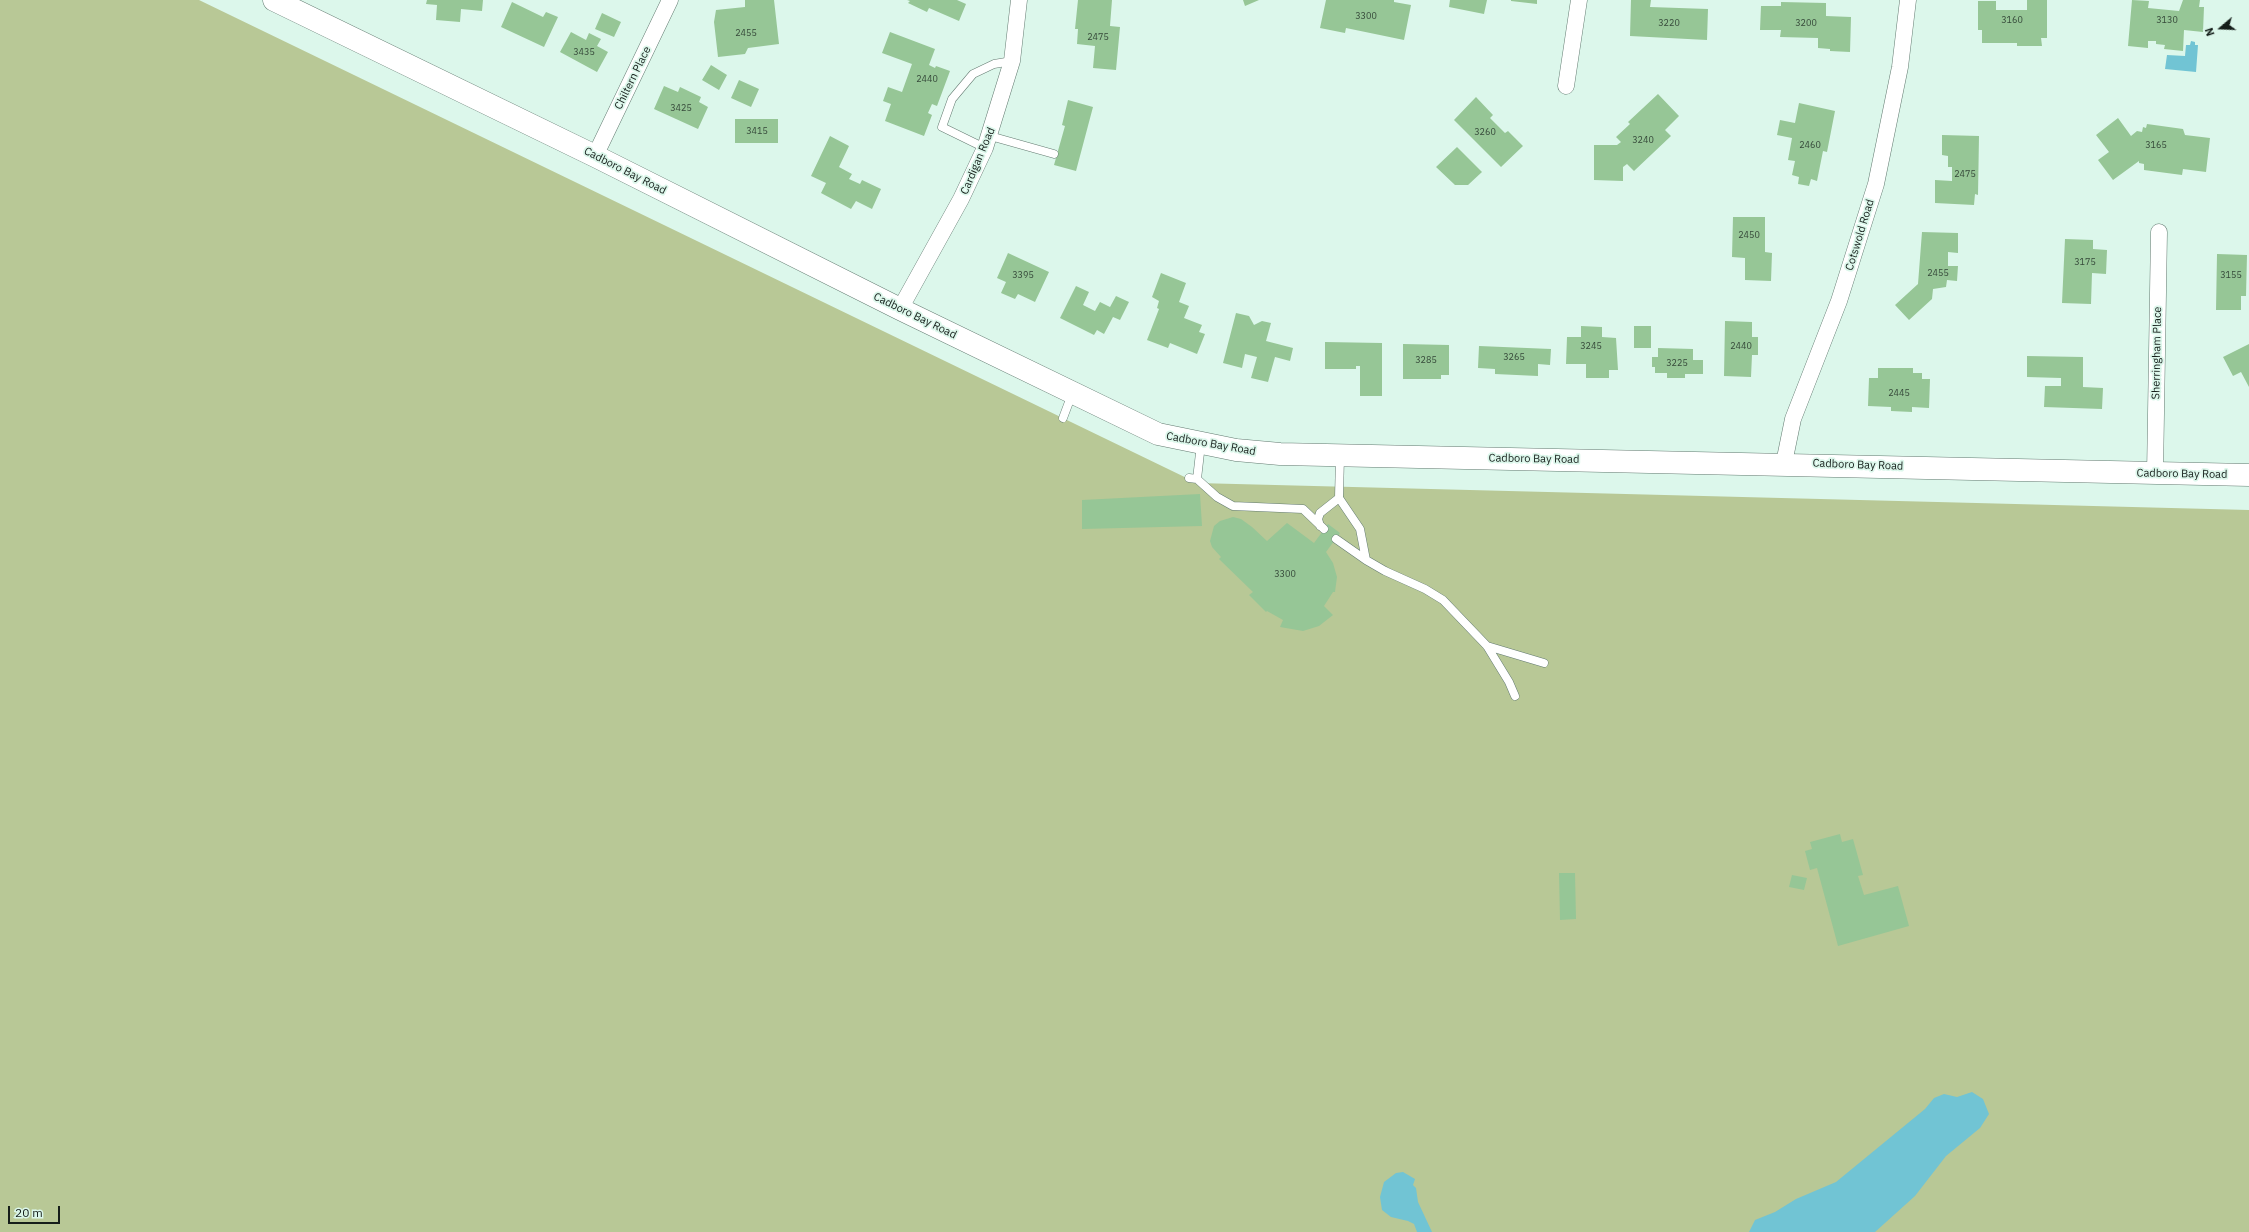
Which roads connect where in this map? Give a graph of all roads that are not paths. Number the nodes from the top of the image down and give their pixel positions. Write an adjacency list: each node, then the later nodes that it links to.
1 (274, 0): 10 (main road, Cadboro Bay Road)
2 (670, 0): 10 (street, Chiltern Place)
3 (1019, 0): 6 (street, Cardigan Road)
4 (1579, 0): 7 (street)
5 (1908, 0): 17 (street, Cotswold Road)
6 (1012, 61): 8 (street, Cardigan Road); 8 (lane)
7 (1566, 86)
8 (988, 142): 9 (lane); 12 (street, Cardigan Road)
9 (1054, 154)
10 (595, 156): 12 (main road, Cadboro Bay Road)
11 (2159, 232): 18 (street, Sherringham Place)
12 (900, 309): 13 (main road, Cadboro Bay Road)
13 (1072, 391): 14 (lane); 15 (main road, Cadboro Bay Road)
14 (1063, 418)
15 (1201, 444): 16 (main road, Cadboro Bay Road); 20 (lane)
16 (1340, 455): 17 (main road, Cadboro Bay Road); 20 (lane)
17 (1784, 463): 18 (main road, Cadboro Bay Road)
18 (2155, 474): 19 (main road, Cadboro Bay Road)
19 (2249, 475)
20 (1339, 498): 22 (lane)
21 (1336, 539): 22 (lane)
22 (1366, 560): 23 (lane)
23 (1486, 646): 24 (lane); 25 (lane)
24 (1544, 663)
25 (1515, 696)

